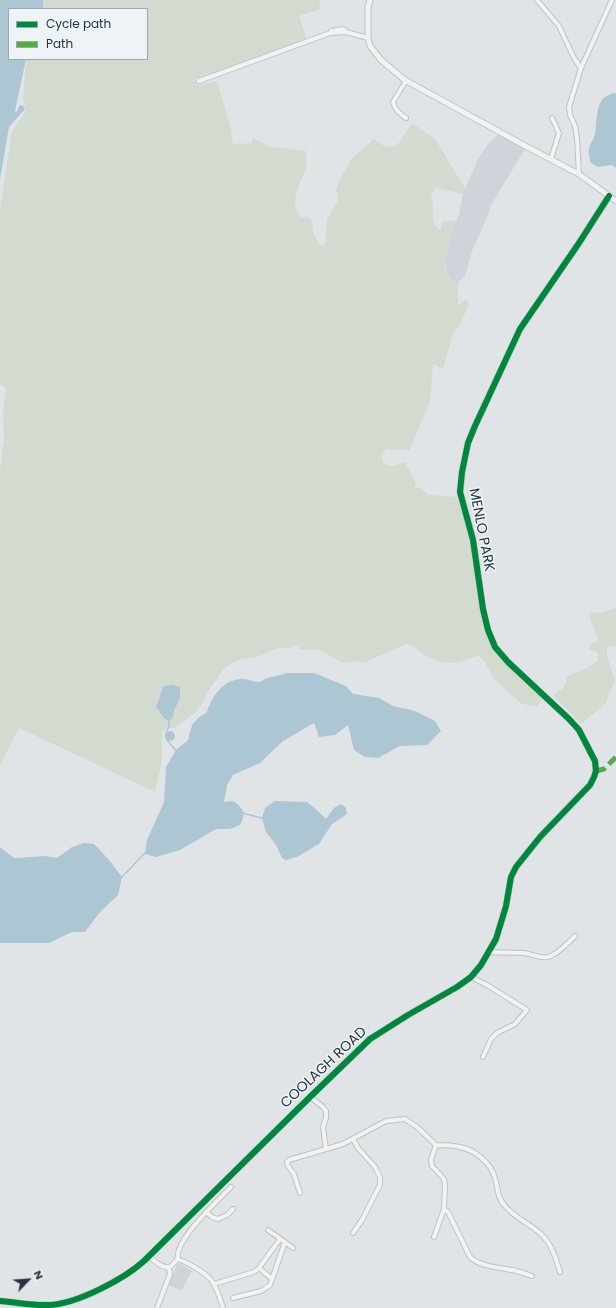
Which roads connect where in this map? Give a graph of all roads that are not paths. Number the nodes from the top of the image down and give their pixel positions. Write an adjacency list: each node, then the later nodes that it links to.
1 (369, 0): 4 (street)
2 (536, 0): 5 (street)
3 (612, 0): 5 (street)
4 (368, 38): 6 (street); 7 (street)
5 (581, 68): 11 (street)
6 (199, 81)
7 (406, 81): 8 (street); 10 (street)
8 (406, 118)
9 (552, 118): 10 (street)
10 (550, 159): 11 (street)
11 (579, 174): 12 (street)
12 (609, 196): 13 (street); 14 (street, MENLO PARK)
13 (616, 201)
14 (596, 771): 16 (street, COOLAGH ROAD)
15 (575, 936): 16 (street)
16 (489, 952): 17 (street, COOLAGH ROAD)
17 (471, 977): 18 (street); 19 (street, COOLAGH ROAD)
18 (483, 1057)
19 (310, 1097): 22 (street); 34 (street, COOLAGH ROAD)
20 (353, 1139): 21 (street); 22 (street); 29 (street)
21 (436, 1145): 26 (street); 38 (street)
22 (326, 1149): 24 (street)
23 (231, 1187): 27 (street)
24 (300, 1193)
25 (233, 1209): 27 (street)
26 (444, 1209): 30 (street); 39 (street)
27 (206, 1212): 35 (street)
28 (268, 1230): 31 (street)
29 (353, 1233)
30 (434, 1237)
31 (280, 1239): 32 (street); 37 (street)
32 (285, 1242): 33 (street); 40 (street)
33 (293, 1248)
34 (149, 1256): 36 (street); 43 (street, COOLAGH ROAD)
35 (178, 1259): 36 (street); 41 (street)
36 (169, 1268): 44 (street)
37 (259, 1268): 40 (street); 41 (street)
38 (560, 1272)
39 (532, 1276)
40 (272, 1279): 42 (street)
41 (214, 1284): 45 (street)
42 (233, 1298)
43 (0, 1301)
44 (157, 1308)
45 (223, 1308)

